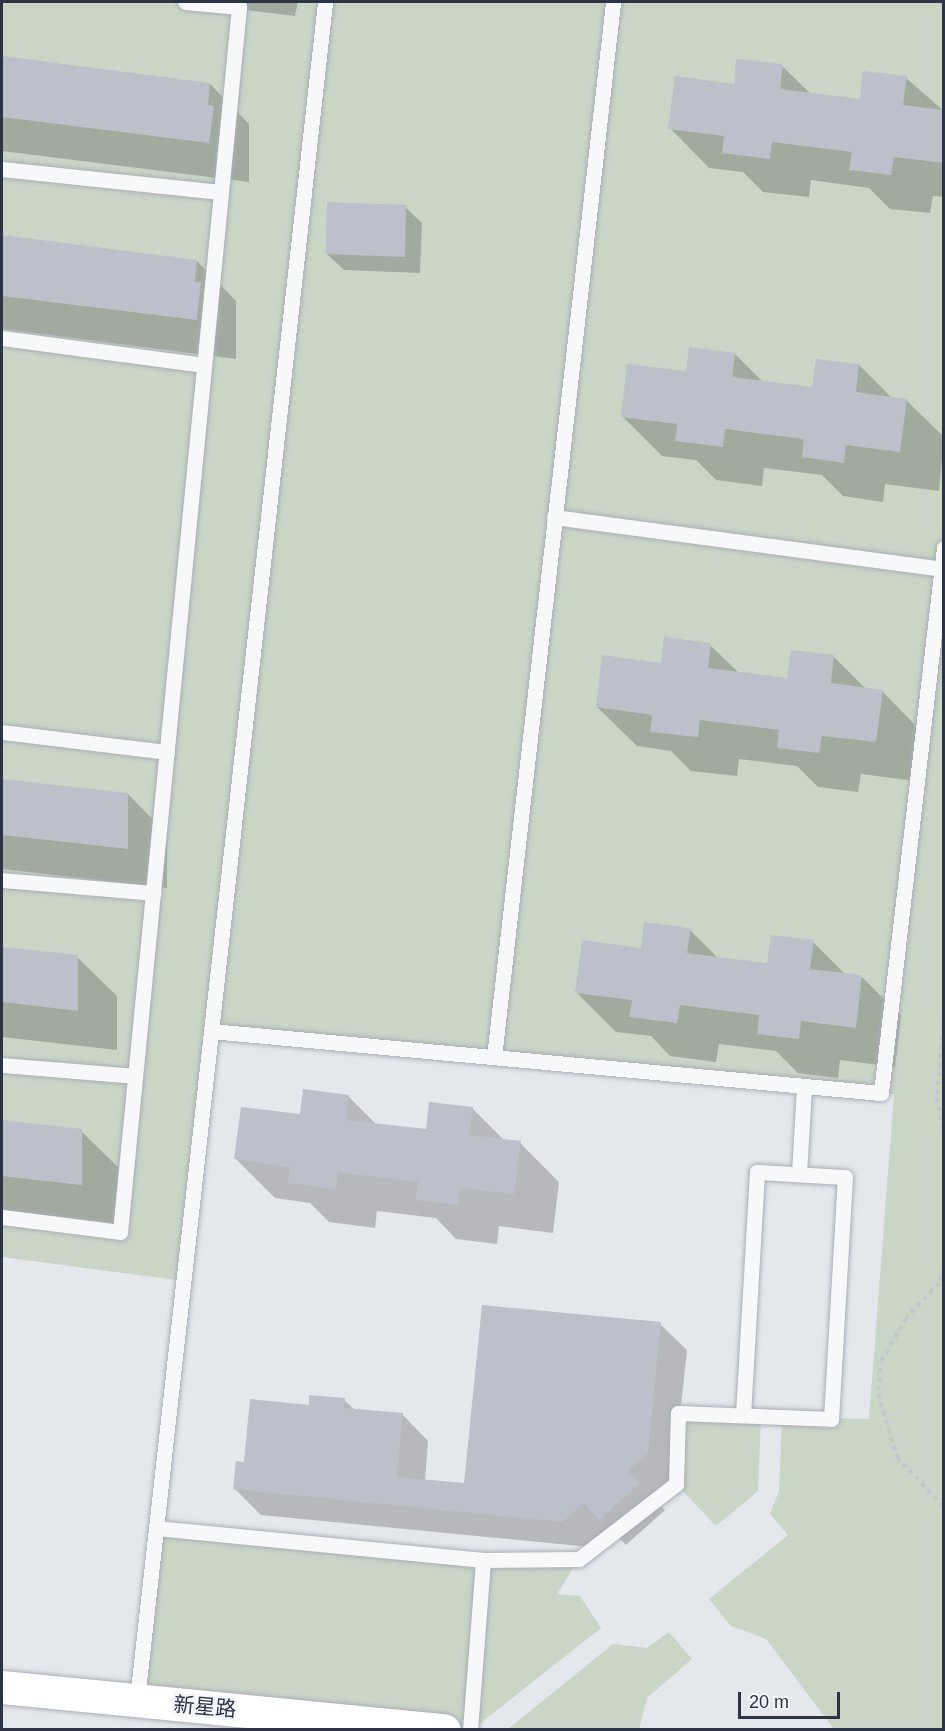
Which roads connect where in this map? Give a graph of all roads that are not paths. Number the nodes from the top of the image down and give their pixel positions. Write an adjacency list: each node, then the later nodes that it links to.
1 (185, 2): 5 (lane)
2 (326, 2): 15 (lane)
3 (613, 2): 8 (lane)
4 (2, 169): 5 (lane)
5 (220, 192): 7 (lane)
6 (2, 338): 7 (lane)
7 (204, 365): 12 (lane)
8 (554, 518): 10 (lane); 16 (lane)
9 (944, 548): 10 (lane)
10 (942, 569): 19 (lane)
11 (2, 732): 12 (lane)
12 (167, 752): 14 (lane)
13 (2, 880): 14 (lane)
14 (153, 893): 18 (lane)
15 (211, 1031): 16 (lane); 23 (lane)
16 (494, 1057): 19 (lane)
17 (2, 1065): 18 (lane)
18 (135, 1076): 21 (lane)
19 (804, 1086): 20 (lane)
20 (799, 1174): 22 (lane); 22 (lane)
21 (2, 1217)
22 (743, 1415): 24 (lane)
23 (156, 1528): 24 (lane); 26 (lane)
24 (483, 1560): 28 (lane)
25 (2, 1687): 26 (main road, 新星路)
26 (137, 1700): 27 (main road, 新星路)
27 (444, 1730)
28 (470, 1730)

